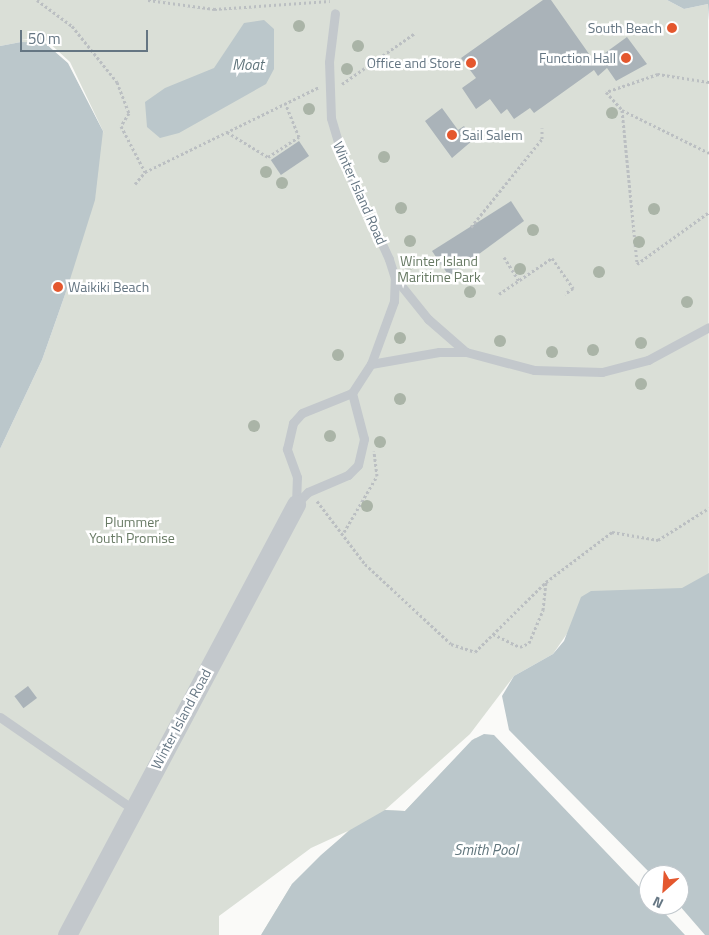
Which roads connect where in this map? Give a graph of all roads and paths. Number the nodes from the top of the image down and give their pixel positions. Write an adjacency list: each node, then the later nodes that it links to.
1 (37, 0): 14 (path)
2 (148, 0): 3 (path)
3 (310, 1): 4 (path)
4 (338, 1)
5 (335, 13): 7 (lane, Winter Island Road)
6 (414, 33): 7 (path)
7 (328, 82): 9 (path); 20 (lane, Winter Island Road)
8 (709, 82): 10 (path)
9 (285, 103): 12 (path); 12 (path)
10 (622, 110): 13 (path); 16 (path)
11 (542, 128): 17 (path)
12 (227, 132): 14 (path)
13 (709, 153)
14 (145, 172): 15 (path)
15 (135, 184)
16 (709, 212)
17 (471, 227)
18 (504, 257): 21 (path)
19 (440, 263): 22 (path)
20 (395, 278): 22 (lane); 27 (lane, Winter Island Road)
21 (519, 281): 23 (path); 24 (path)
22 (404, 290): 26 (lane)
23 (499, 294)
24 (565, 294)
25 (709, 327): 26 (lane)
26 (466, 352): 27 (lane)
27 (371, 364): 28 (lane, Winter Island Road)
28 (352, 393): 29 (lane); 30 (lane, Winter Island Road)
29 (364, 440): 30 (lane); 32 (path)
30 (302, 498): 32 (path); 36 (street, Winter Island Road)
31 (709, 508): 33 (path)
32 (344, 533): 34 (path)
33 (546, 582): 34 (path); 34 (path)
34 (492, 634)
35 (2, 722): 36 (lane)
36 (133, 809): 37 (street, Winter Island Road)
37 (67, 935)

